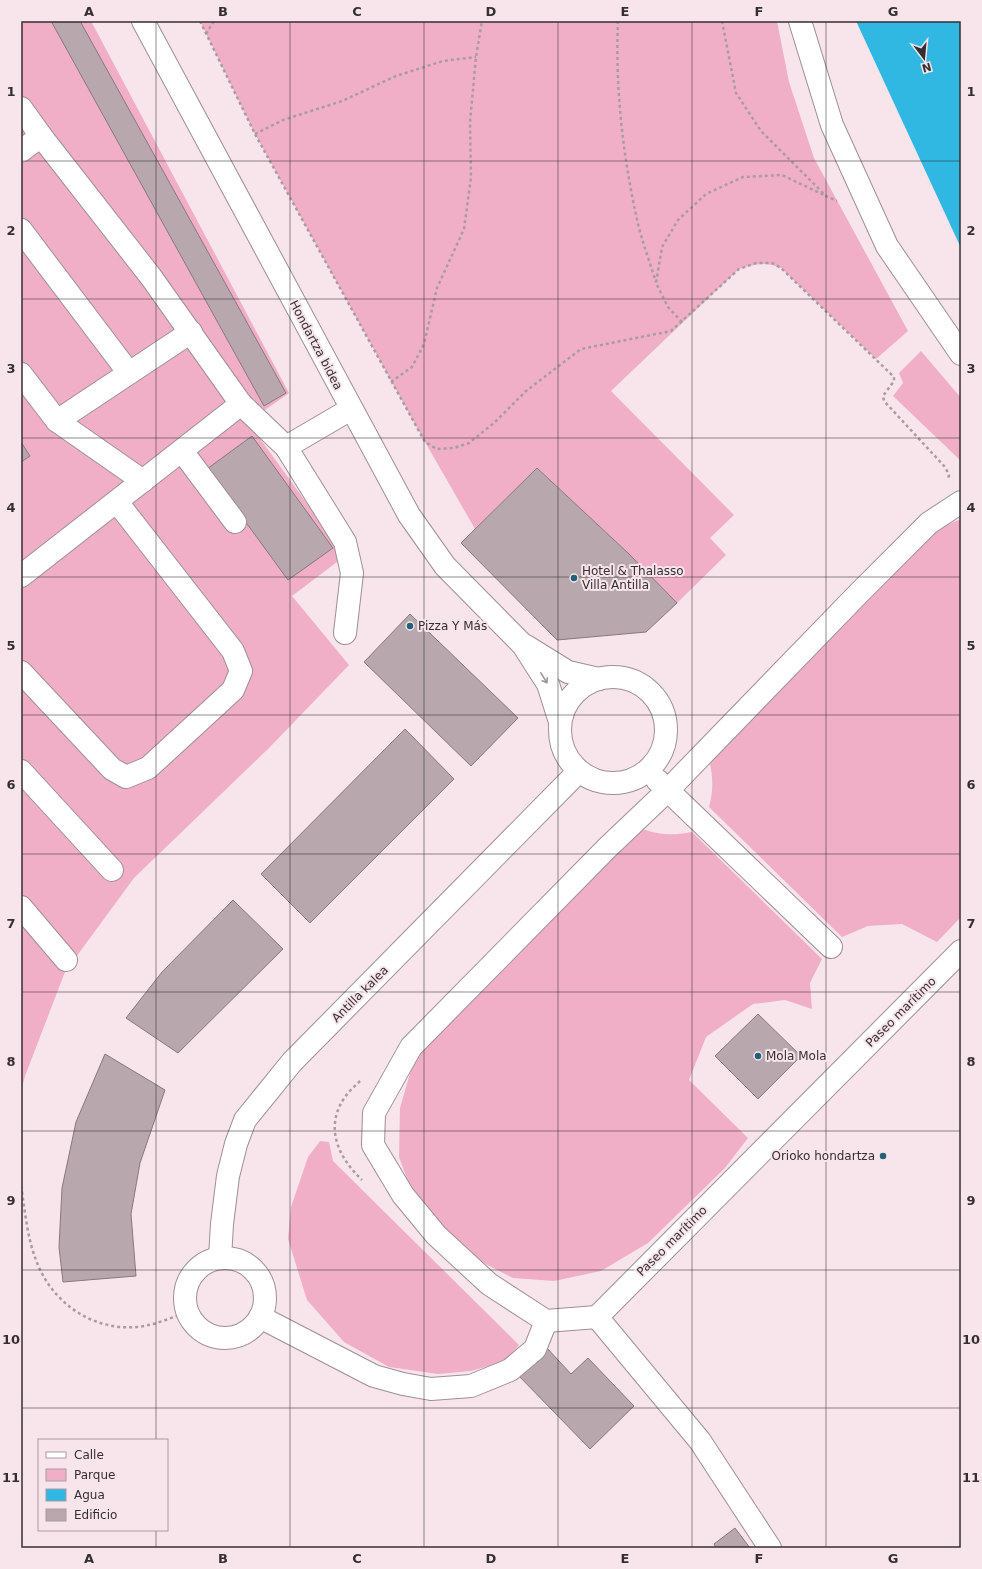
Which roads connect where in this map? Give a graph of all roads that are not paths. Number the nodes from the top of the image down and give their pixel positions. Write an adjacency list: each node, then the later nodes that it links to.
1 (143, 21): 12 (street, Hondartza bidea)
2 (800, 21): 8 (street)
3 (21, 108): 4 (street)
4 (41, 136): 5 (street); 7 (street)
5 (21, 151)
6 (21, 230): 9 (street)
7 (191, 332): 9 (street); 11 (street)
8 (961, 354)
9 (129, 373): 13 (street)
10 (21, 374): 13 (street)
11 (241, 404): 14 (street); 15 (street)
12 (350, 409): 14 (street); 22 (street, Hondartza bidea)
13 (57, 421): 16 (street)
14 (286, 447): 21 (street)
15 (182, 451): 16 (street); 19 (street)
16 (143, 481): 17 (street)
17 (117, 502): 20 (street); 23 (street)
18 (961, 502): 29 (street)
19 (235, 522)
20 (21, 576)
21 (345, 633)
22 (523, 645): 24 (street); 25 (street, one-way to 25)
23 (21, 672)
24 (599, 679): 25 (street); 26 (street)
25 (560, 722): 28 (street)
26 (648, 770): 28 (street); 29 (street)
27 (21, 771): 30 (street)
28 (579, 771): 35 (street, Antilla kalea)
29 (668, 790): 32 (street); 38 (street)
30 (112, 870)
31 (21, 907): 34 (street)
32 (831, 947)
33 (957, 956): 37 (street, Paseo marítimo)
34 (66, 960)
35 (220, 1258): 36 (street); 36 (street)
36 (260, 1317): 38 (street)
37 (597, 1317): 38 (street); 39 (street)
38 (546, 1321)
39 (770, 1548)

